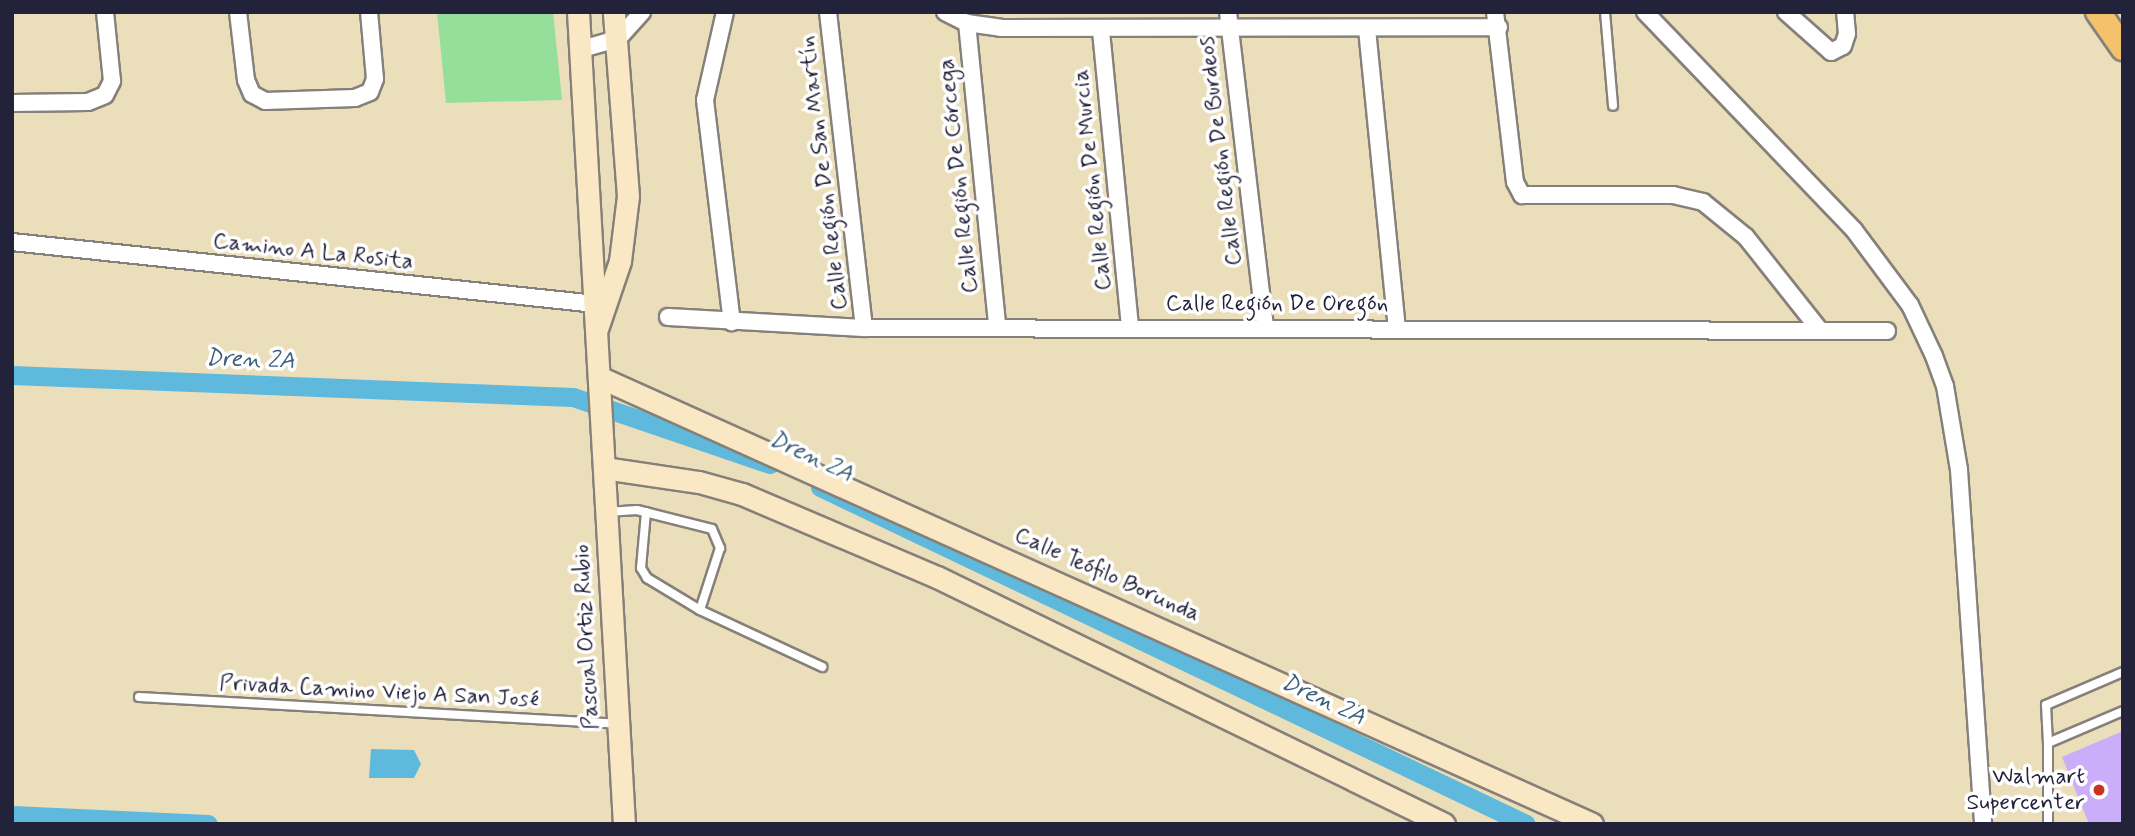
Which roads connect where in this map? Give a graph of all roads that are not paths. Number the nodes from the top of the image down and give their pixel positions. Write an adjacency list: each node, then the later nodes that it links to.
1 (105, 12): 24 (street)
2 (238, 12): 3 (street)
3 (369, 12)
4 (578, 12): 23 (street)
5 (614, 12): 21 (street)
6 (642, 12): 21 (street)
7 (725, 12): 29 (street)
8 (828, 12): 34 (street, Calle Región De San Martín)
9 (944, 12): 17 (street)
10 (1228, 12): 18 (street, Calle Región De Burdeos)
11 (1605, 12): 25 (lane)
12 (1645, 12): 51 (street)
13 (1786, 12): 14 (street)
14 (1845, 12)
15 (2098, 12): 22 (main road)
16 (1497, 20): 19 (street); 35 (street)
17 (967, 23): 20 (street); 31 (street, Calle Región De Córcega)
18 (1230, 29): 19 (street); 20 (street); 32 (street, Calle Región De Burdeos)
19 (1367, 29): 33 (street)
20 (1101, 31): 30 (street, Calle Región De Murcia)
21 (618, 39): 23 (street); 27 (street)
22 (2123, 48)
23 (582, 49): 27 (street)
24 (12, 103)
25 (1613, 106)
26 (12, 242): 27 (street, Camino A La Rosita)
27 (600, 305): 37 (street, Pascual Ortiz Rubio)
28 (668, 317): 29 (street, Calle Región De Oregón)
29 (732, 322): 34 (street, Calle Región De Oregón)
30 (1130, 325): 31 (street, Calle Región De Oregón); 32 (street, Calle Región De Oregón)
31 (997, 326): 34 (street, Calle Región De Oregón)
32 (1265, 326): 33 (street, Calle Región De Oregón)
33 (1397, 327): 35 (street, Calle Región De Oregón)
34 (864, 328)
35 (1819, 329): 36 (street, Calle Región De Oregón)
36 (1887, 331)
37 (599, 377): 38 (street, Pascual Ortiz Rubio); 50 (street, Calle Teófilo Borunda)
38 (603, 458): 39 (street, Pascual Ortiz Rubio); 49 (street)
39 (607, 512): 40 (lane); 46 (street, Pascual Ortiz Rubio)
40 (646, 512): 41 (lane); 41 (lane)
41 (700, 610): 42 (lane)
42 (822, 667)
43 (2123, 672): 47 (lane)
44 (139, 697): 46 (lane, Privada Camino Viejo A San José)
45 (2123, 711): 47 (lane)
46 (618, 724): 48 (street, Pascual Ortiz Rubio)
47 (2048, 743): 52 (lane)
48 (624, 824)
49 (1444, 824)
50 (1592, 824)
51 (1983, 824)
52 (2048, 824)

